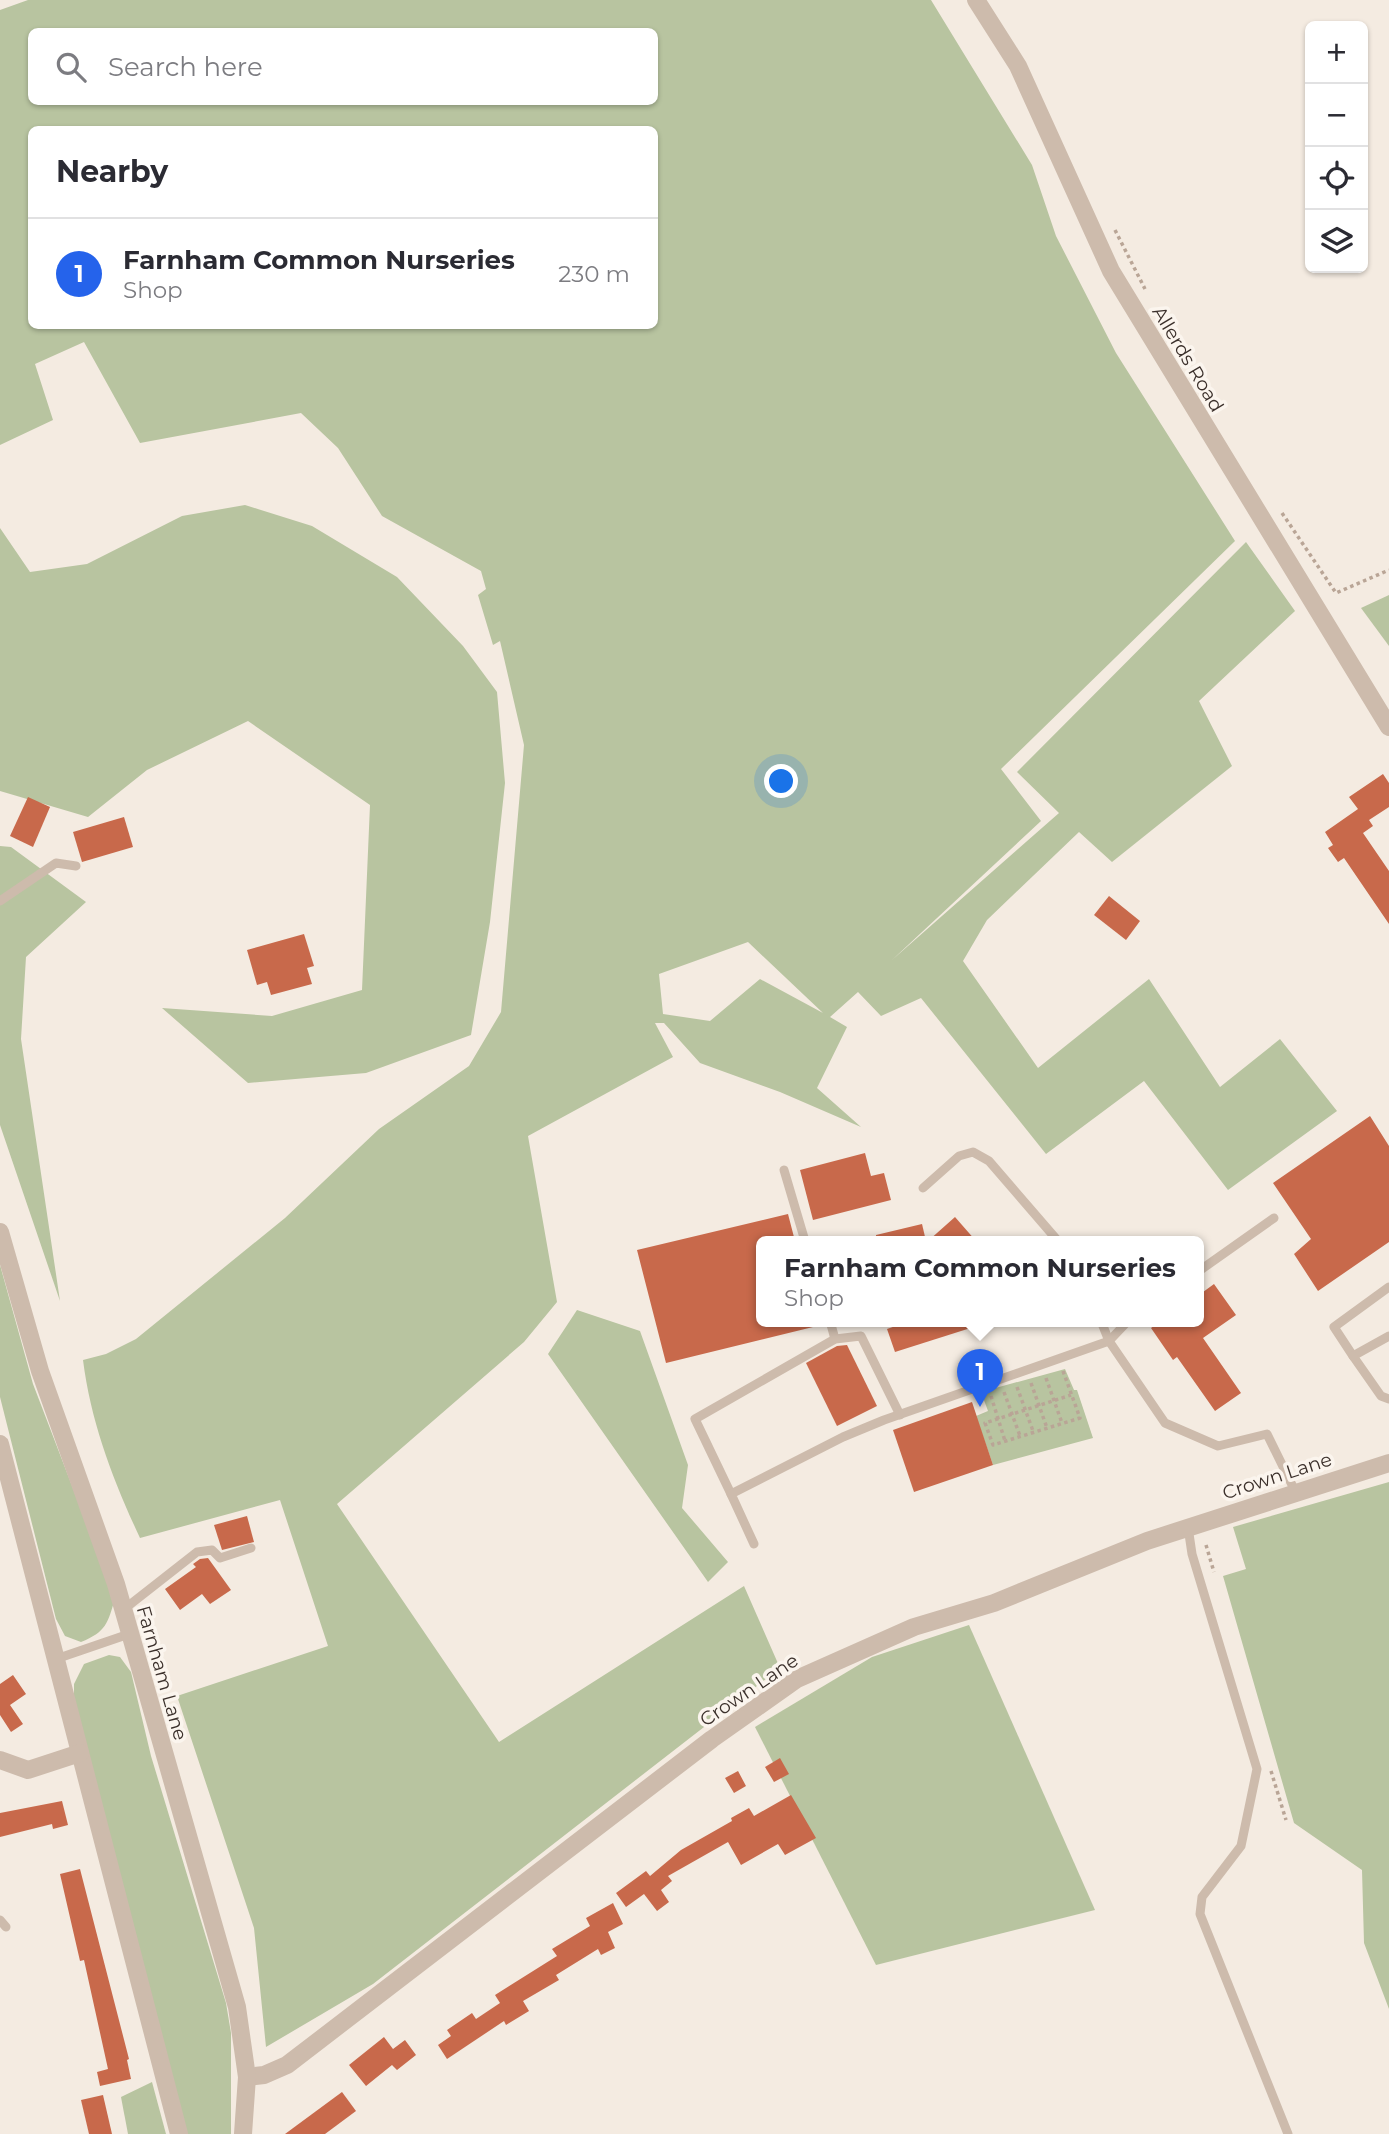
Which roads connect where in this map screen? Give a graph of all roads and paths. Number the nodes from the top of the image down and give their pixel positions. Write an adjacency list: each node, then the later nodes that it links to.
1 (976, 0): 6 (street, Allerds Road)
2 (1111, 225): 3 (path)
3 (1148, 295)
4 (1274, 502): 5 (path)
5 (1389, 570)
6 (1389, 727)
7 (76, 866): 8 (lane)
8 (0, 901)
9 (784, 1170): 13 (lane)
10 (923, 1188): 14 (lane)
11 (1274, 1218): 15 (lane)
12 (0, 1232): 50 (street, Farnham Lane)
13 (804, 1236)
14 (1054, 1236)
15 (1204, 1267)
16 (1389, 1287): 23 (lane)
17 (832, 1327): 21 (lane)
18 (1103, 1327): 22 (lane)
19 (1122, 1327): 22 (lane)
20 (1389, 1336): 23 (lane)
21 (835, 1339): 36 (lane); 46 (lane)
22 (1109, 1341): 24 (lane); 45 (lane)
23 (1353, 1356): 31 (lane)
24 (1058, 1360): 29 (path); 36 (lane)
25 (1046, 1378): 32 (path)
26 (1031, 1382): 33 (path)
27 (1017, 1387): 34 (path)
28 (1004, 1392): 35 (path)
29 (1071, 1395): 32 (path); 38 (path)
30 (990, 1397): 37 (path)
31 (1389, 1399)
32 (1054, 1401): 33 (path); 38 (path)
33 (1039, 1405): 34 (path); 39 (path)
34 (1025, 1410): 35 (path); 40 (path)
35 (1012, 1414): 37 (path); 41 (path)
36 (900, 1415): 46 (lane)
37 (998, 1419): 42 (path); 42 (path)
38 (1062, 1423): 39 (path)
39 (1047, 1428): 40 (path)
40 (1033, 1432): 41 (path)
41 (1020, 1437): 42 (path)
42 (1006, 1441)
43 (0, 1444): 52 (street)
44 (1389, 1463): 45 (street, Crown Lane)
45 (1295, 1492): 47 (street, Crown Lane)
46 (731, 1494): 48 (lane)
47 (1188, 1527): 55 (street, Crown Lane); 58 (lane)
48 (754, 1544)
49 (251, 1548): 50 (lane)
50 (123, 1610): 51 (street, Farnham Lane)
51 (129, 1634): 52 (lane); 55 (street, Farnham Lane)
52 (56, 1659): 53 (street)
53 (80, 1753): 54 (street); 56 (street)
54 (0, 1760)
55 (247, 2077): 57 (street, Farnham Lane)
56 (179, 2134)
57 (243, 2134)
58 (1288, 2134)

